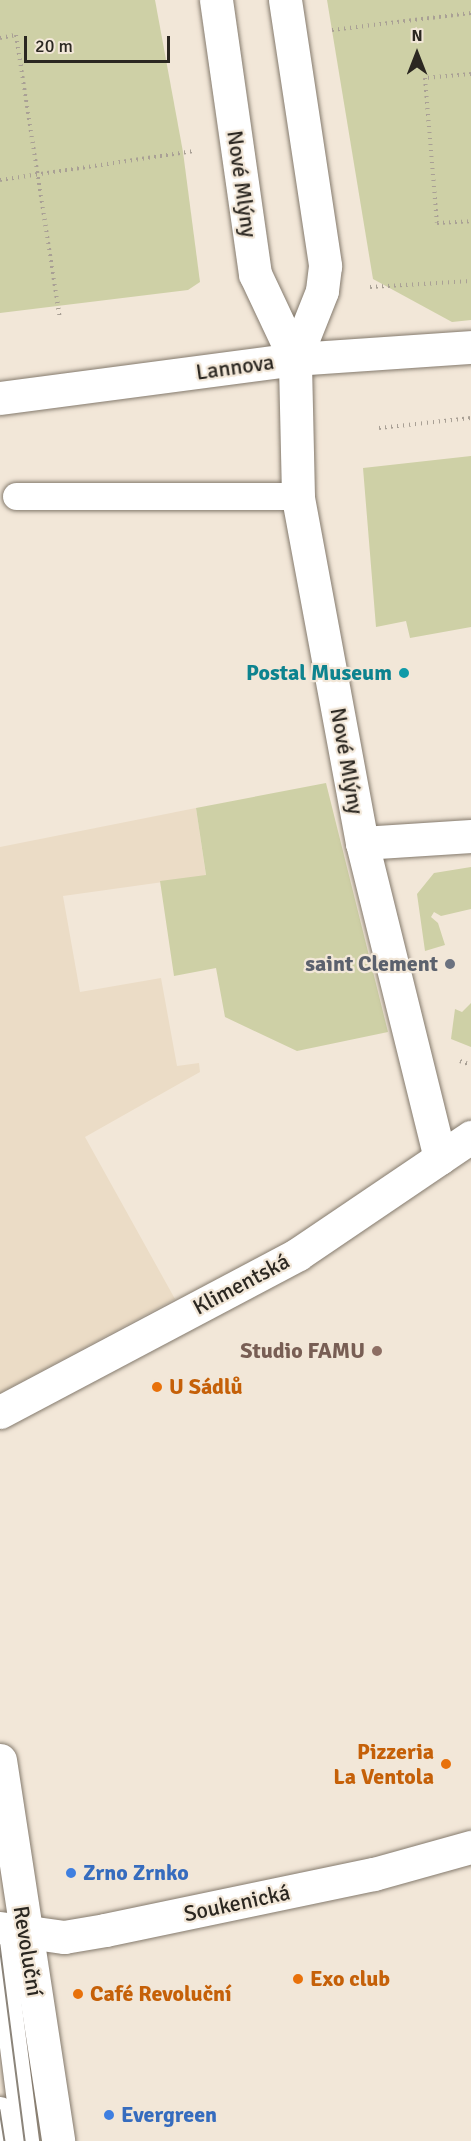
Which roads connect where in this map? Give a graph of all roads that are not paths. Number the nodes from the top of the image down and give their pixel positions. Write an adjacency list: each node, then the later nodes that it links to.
1 (216, 0): 4 (street, Nové Mlýny)
2 (285, 0): 4 (street, Nové Mlýny)
3 (471, 347): 4 (street, Lannova)
4 (295, 359): 5 (street, Lannova); 7 (street, Nové Mlýny)
5 (2, 397)
6 (16, 496): 7 (lane)
7 (298, 496): 9 (street, Nové Mlýny)
8 (471, 836): 9 (street)
9 (362, 843): 11 (street, Nové Mlýny)
10 (471, 1137): 11 (street, Klimentská)
11 (440, 1158): 12 (street, Klimentská)
12 (0, 1413)
13 (0, 1760): 15 (street, Revoluční)
14 (471, 1847): 15 (street, Soukenická)
15 (8, 1935): 18 (lane); 19 (street, Revoluční)
16 (0, 2110): 17 (lane)
17 (5, 2141)
18 (25, 2141)
19 (58, 2141)

